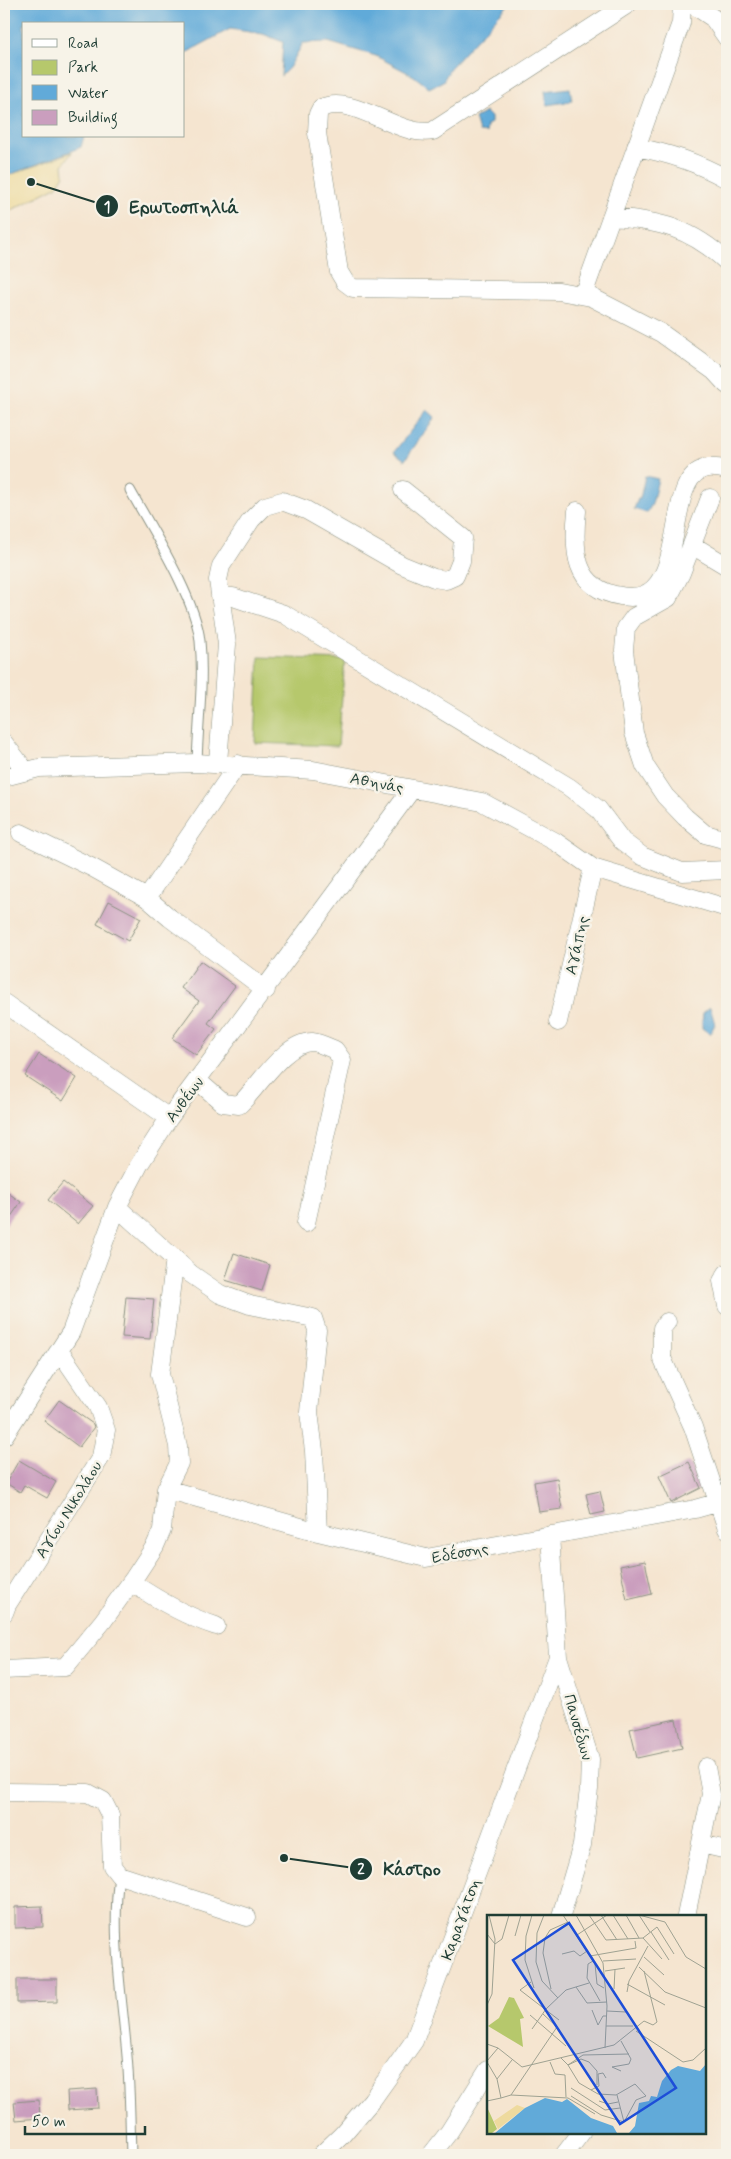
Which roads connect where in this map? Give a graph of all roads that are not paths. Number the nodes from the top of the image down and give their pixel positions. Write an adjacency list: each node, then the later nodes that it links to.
1 (628, 4): 9 (street)
2 (682, 4): 5 (street)
3 (692, 4): 4 (street)
4 (727, 38)
5 (636, 147): 6 (street); 7 (street)
6 (727, 179)
7 (612, 217): 8 (street); 9 (street)
8 (727, 262)
9 (583, 294): 10 (street)
10 (727, 384)
11 (727, 470): 15 (street)
12 (130, 490): 20 (lane)
13 (403, 490): 18 (street)
14 (710, 498): 16 (street)
15 (577, 510)
16 (692, 545): 17 (street); 27 (street)
17 (727, 566)
18 (220, 597): 21 (street); 29 (street)
19 (4, 743): 23 (street)
20 (197, 763): 21 (street, Αθηνάς); 23 (street, Αθηνάς)
21 (218, 763): 22 (street, Αθηνάς)
22 (238, 764): 25 (street, Αθηνάς); 30 (street)
23 (26, 770): 24 (street, Αθηνάς)
24 (4, 777)
25 (412, 789): 28 (street, Αθηνάς); 32 (street, Ανθέων)
26 (21, 833): 30 (street)
27 (727, 840)
28 (593, 868): 31 (street, Αθηνάς); 34 (street, Αγάπης)
29 (727, 870)
30 (147, 898): 32 (street)
31 (727, 908)
32 (266, 990): 35 (street, Ανθέων)
33 (4, 1003): 36 (street)
34 (558, 1022)
35 (198, 1080): 36 (street, Ανθέων); 38 (street)
36 (169, 1118): 37 (street, Ανθέων)
37 (116, 1207): 39 (street); 43 (street, Ανθέων)
38 (306, 1223)
39 (175, 1258): 45 (street); 48 (street)
40 (727, 1273): 41 (street)
41 (727, 1306)
42 (667, 1322): 46 (street)
43 (59, 1350): 44 (street, Ανθέων); 51 (street, Αγίου Νικολάου)
44 (4, 1436)
45 (166, 1489): 48 (street, Εδέσσης); 50 (street)
46 (723, 1502): 47 (street); 49 (street, Εδέσσης)
47 (727, 1529)
48 (318, 1532): 49 (street, Εδέσσης)
49 (550, 1536): 53 (street, Πανσέδων)
50 (131, 1582): 52 (street); 54 (street)
51 (4, 1613)
52 (216, 1626)
53 (558, 1657): 60 (street, Πανσέδων); 66 (street, Καραγάτση)
54 (4, 1670)
55 (706, 1767): 57 (street)
56 (4, 1792): 59 (street)
57 (701, 1844): 58 (street); 61 (street)
58 (727, 1850)
59 (119, 1875): 62 (street); 65 (lane)
60 (561, 1915)
61 (686, 1915)
62 (247, 1917)
63 (487, 2072): 67 (street)
64 (580, 2134): 68 (street)
65 (130, 2155)
66 (321, 2155)
67 (431, 2155)
68 (564, 2155)

